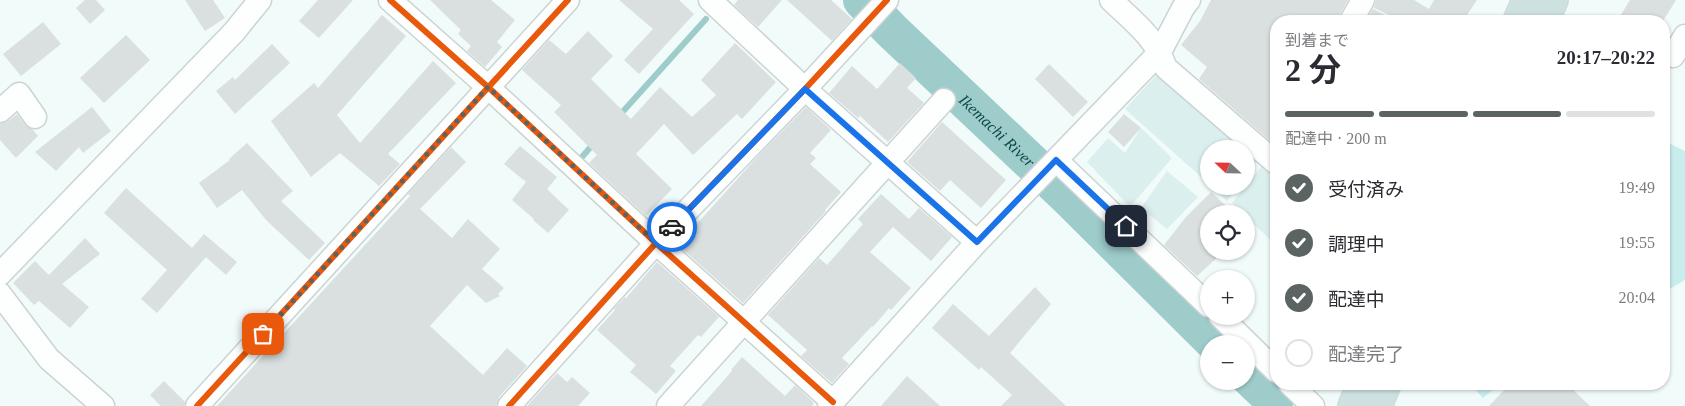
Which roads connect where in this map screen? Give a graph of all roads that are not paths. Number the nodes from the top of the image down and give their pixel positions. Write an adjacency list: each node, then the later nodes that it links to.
1 (260, 0): 25 (street)
2 (390, 0): 15 (street)
3 (568, 0): 15 (street)
4 (710, 0): 16 (street)
5 (887, 0): 16 (street)
6 (1111, 0): 13 (street)
7 (1363, 0): 10 (street)
8 (1185, 3): 13 (street)
9 (1544, 9): 11 (highway)
10 (1354, 15)
11 (1530, 15)
12 (1685, 36): 14 (street)
13 (1160, 52): 20 (street); 21 (street)
14 (1670, 55)
15 (488, 87): 24 (street); 36 (street)
16 (805, 89): 22 (street); 24 (street)
17 (944, 100): 22 (street)
18 (0, 110): 19 (street)
19 (35, 117)
20 (1270, 155)
21 (1056, 160): 23 (street); 27 (street)
22 (887, 162): 23 (street); 28 (street)
23 (977, 242): 34 (street)
24 (656, 243): 28 (street); 37 (street)
25 (0, 274)
26 (0, 294): 35 (street)
27 (1200, 297)
28 (744, 322): 34 (street); 38 (street)
29 (1229, 325): 30 (street)
30 (1270, 365)
31 (1296, 390): 39 (street)
32 (1359, 390): 40 (highway)
33 (1385, 390): 41 (highway)
34 (831, 404)
35 (103, 406)
36 (197, 406)
37 (509, 406)
38 (668, 406)
39 (1313, 406)
40 (1352, 406)
41 (1378, 406)

